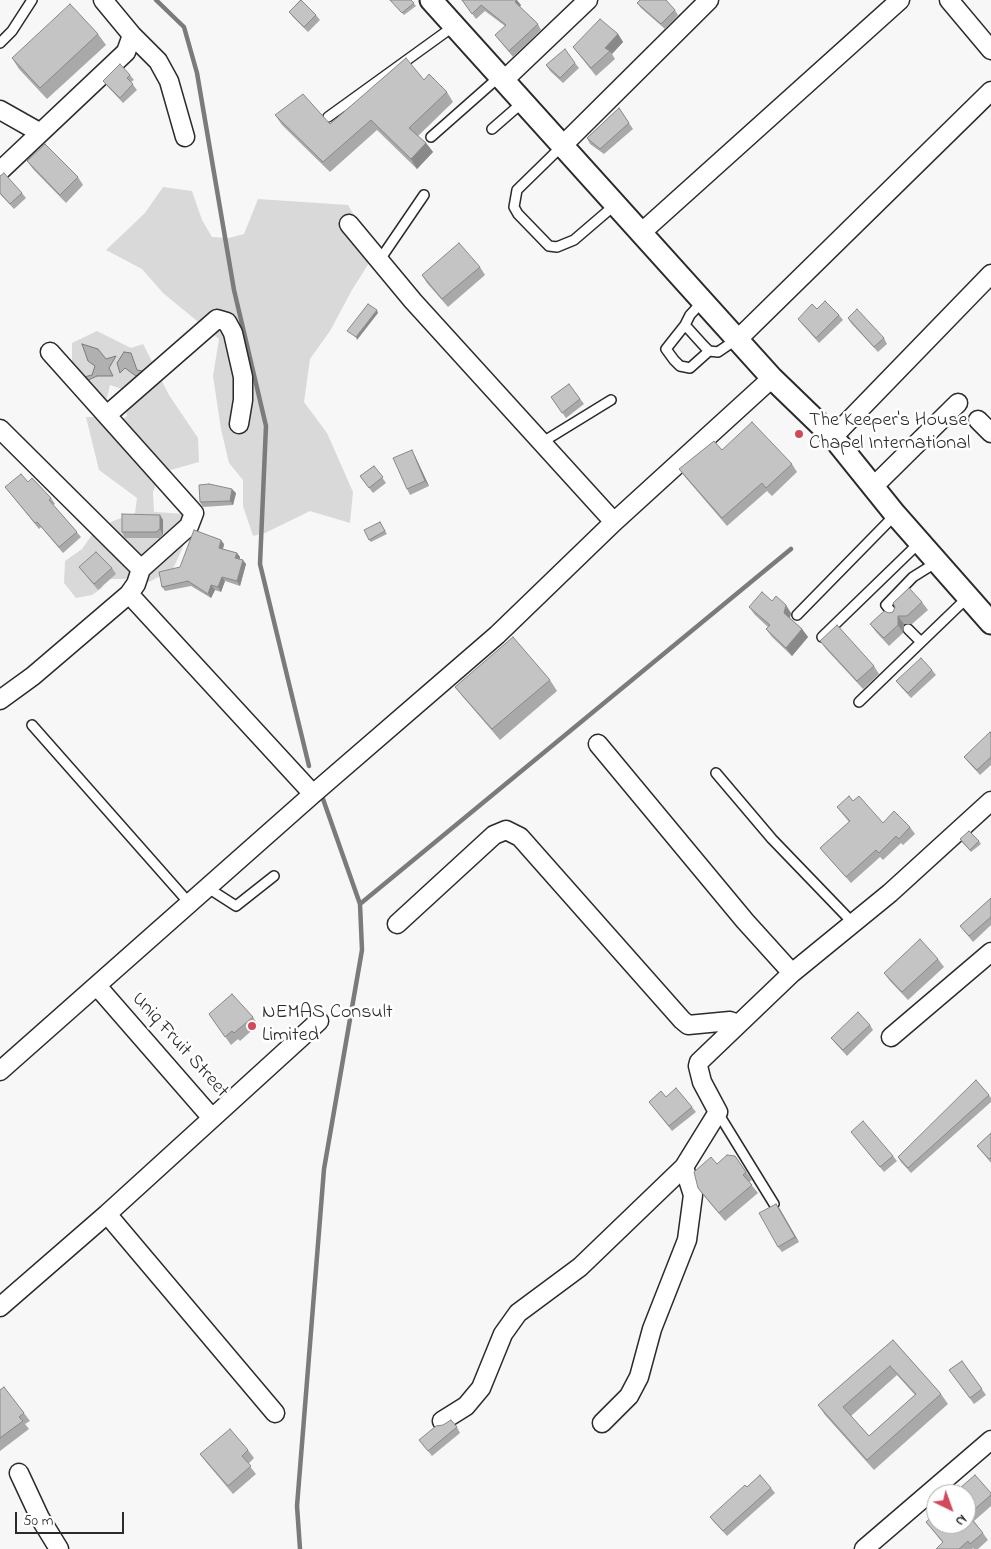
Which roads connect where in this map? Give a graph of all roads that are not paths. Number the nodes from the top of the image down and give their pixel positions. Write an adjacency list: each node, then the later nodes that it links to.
1 (32, 0): 9 (lane)
2 (103, 0): 8 (street)
3 (588, 0): 11 (street)
4 (709, 0): 20 (street)
5 (900, 0): 25 (street)
6 (949, 0): 10 (street)
7 (444, 9): 11 (street); 15 (lane)
8 (132, 35): 17 (street); 19 (street)
9 (0, 42)
10 (991, 50)
11 (501, 79): 13 (street); 18 (lane)
12 (991, 91): 30 (street)
13 (523, 102): 16 (lane); 20 (street)
14 (0, 110): 17 (street)
15 (328, 117)
16 (492, 129)
17 (39, 132): 21 (street)
18 (431, 136)
19 (185, 137)
20 (563, 144): 23 (street); 23 (lane)
21 (0, 171)
22 (424, 194): 26 (lane)
23 (616, 204): 25 (street)
24 (349, 224): 26 (street)
25 (642, 232): 28 (street)
26 (379, 261): 42 (street)
27 (991, 274): 41 (street)
28 (704, 301): 29 (lane); 30 (street)
29 (686, 325): 31 (lane); 31 (lane)
30 (738, 339): 31 (lane); 33 (street)
31 (709, 351)
32 (50, 352): 36 (street)
33 (772, 378): 41 (street); 45 (street)
34 (610, 400): 42 (lane)
35 (958, 403): 43 (street)
36 (107, 415): 38 (street); 48 (street)
37 (978, 420): 40 (street)
38 (239, 424)
39 (0, 429): 48 (street)
40 (991, 433)
41 (833, 437): 43 (street)
42 (541, 444): 45 (street)
43 (874, 486): 44 (street)
44 (895, 514): 46 (street); 51 (lane)
45 (614, 522): 62 (street)
46 (920, 542): 47 (street); 55 (lane)
47 (937, 562): 50 (street); 52 (lane)
48 (141, 569): 49 (street)
49 (129, 594): 57 (street); 62 (street)
50 (968, 597): 53 (street); 56 (lane)
51 (797, 614)
52 (894, 615)
53 (991, 623)
54 (908, 629): 56 (lane)
55 (822, 637)
56 (920, 641): 58 (lane)
57 (1, 697)
58 (859, 702)
59 (32, 725): 66 (lane)
60 (598, 744): 70 (street)
61 (716, 773): 67 (lane)
62 (313, 794): 65 (street)
63 (991, 801): 67 (street)
64 (274, 876): 65 (lane)
65 (208, 888): 66 (street)
66 (190, 904): 71 (street)
67 (852, 922): 70 (street)
68 (397, 924): 73 (street)
69 (991, 952): 74 (street)
70 (792, 973): 73 (street)
71 (97, 986): 75 (street); 77 (street, Uniq Fruit Street)
72 (319, 1021): 77 (street, Uniq Fruit Street)
73 (738, 1024): 76 (street)
74 (891, 1037)
75 (1, 1066)
76 (718, 1112): 78 (street); 79 (lane)
77 (212, 1118): 80 (street)
78 (684, 1167): 83 (street); 84 (street)
79 (774, 1204)
80 (107, 1214): 81 (street); 82 (street)
81 (0, 1306)
82 (275, 1413)
83 (442, 1421)
84 (602, 1423)
85 (991, 1440): 88 (street)
86 (19, 1473): 87 (street)
87 (59, 1549)
88 (864, 1549)

